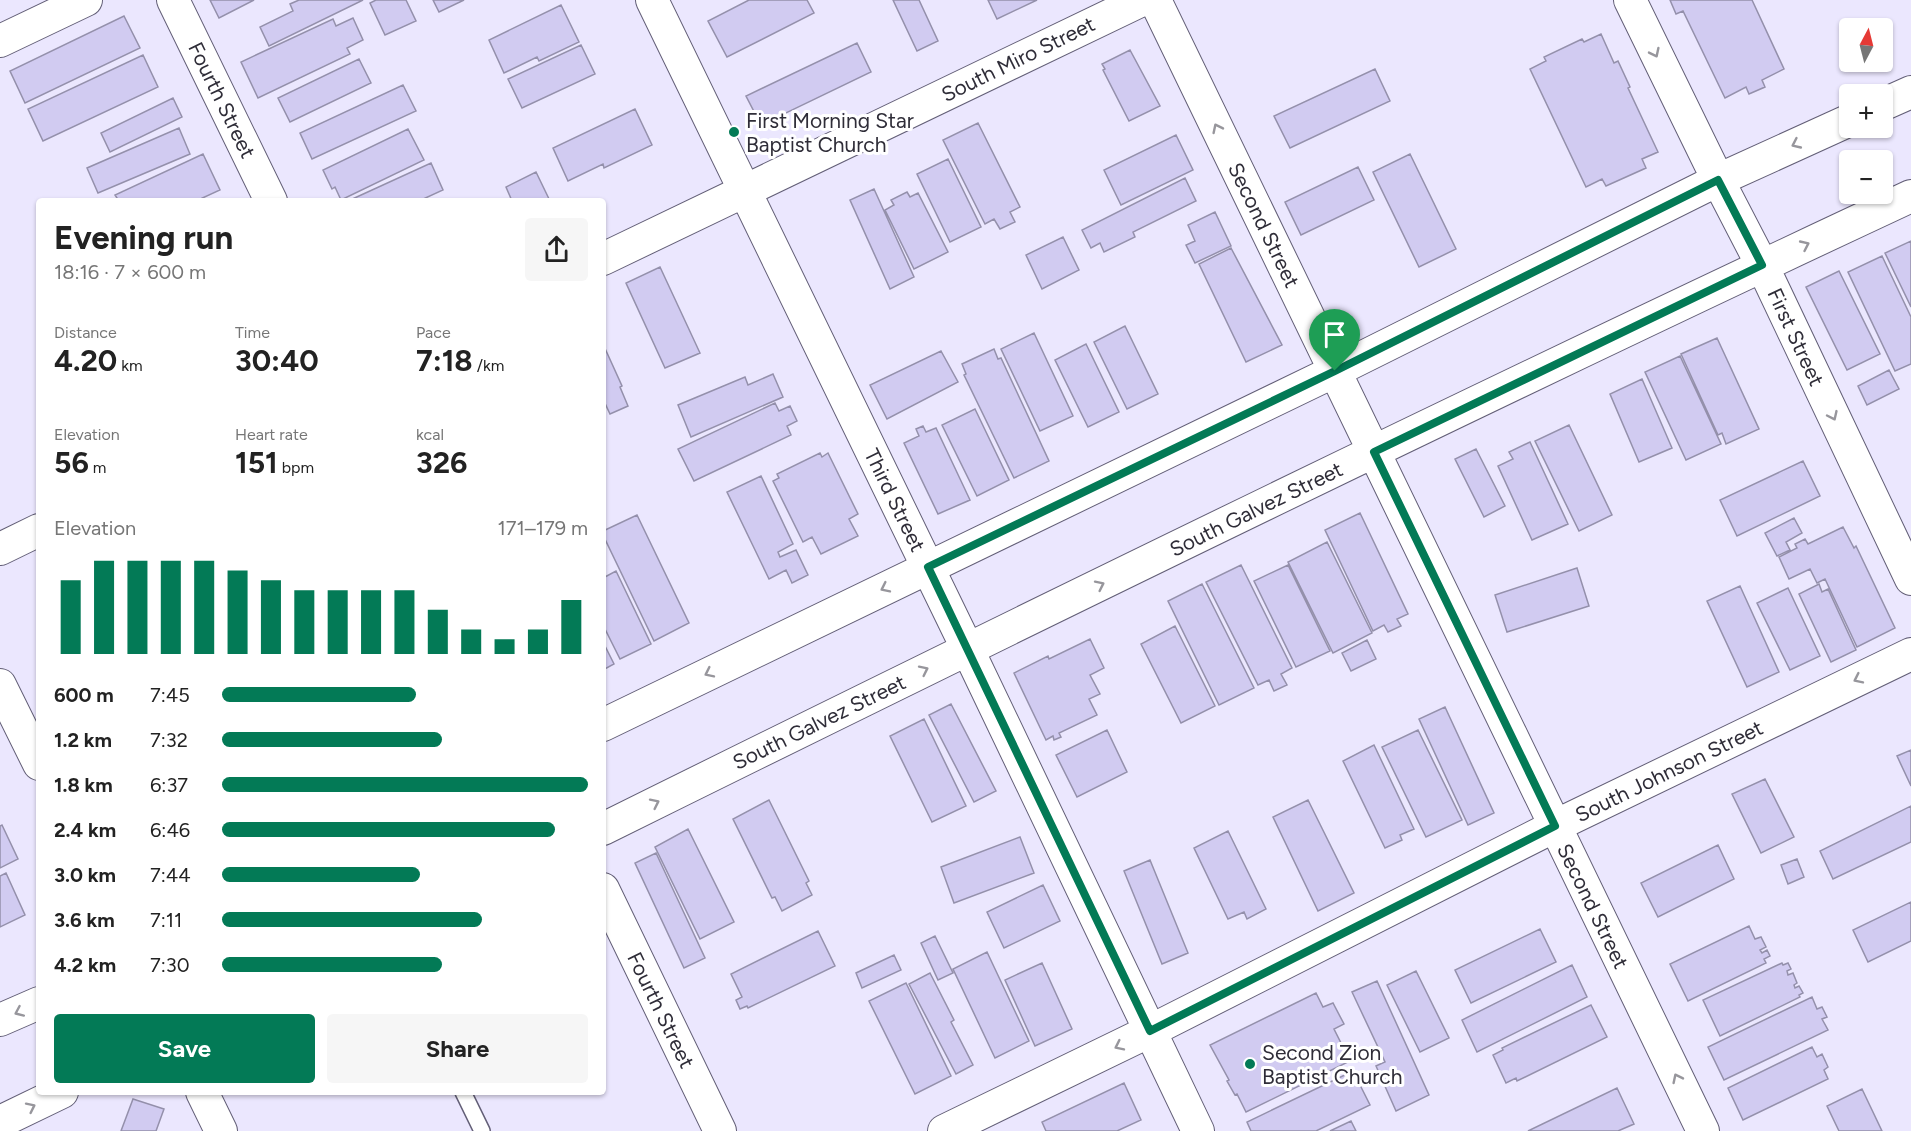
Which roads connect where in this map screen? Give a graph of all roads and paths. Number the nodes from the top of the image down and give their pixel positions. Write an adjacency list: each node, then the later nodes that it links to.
1 (86, 0): 7 (street)
2 (173, 0): 14 (street, Fourth Street)
3 (652, 0): 12 (street, Third Street)
4 (1142, 0): 12 (street, South Miro Street)
5 (1155, 0): 17 (street, Second Street, one-way to 5)
6 (1630, 0): 11 (street, First Street, one-way to 11)
7 (0, 41)
8 (1911, 92): 9 (street)
9 (1893, 100)
10 (1839, 125): 11 (street, one-way to 11)
11 (1718, 180): 16 (street, First Street); 17 (street)
12 (743, 190): 15 (street, South Miro Street); 21 (street, Third Street)
13 (1911, 196): 16 (street, South Galvez Street, one-way to 13)
14 (270, 198)
15 (606, 258)
16 (1762, 265): 18 (street, South Galvez Street); 22 (street, First Street, one-way to 22)
17 (1335, 371): 18 (street, Second Street); 21 (street)
18 (1374, 452): 23 (street, South Galvez Street, one-way to 18); 28 (street, Second Street)
19 (36, 531): 20 (street)
20 (0, 549)
21 (928, 567): 23 (street, Third Street); 26 (street, one-way to 26)
22 (1911, 579)
23 (967, 648): 29 (street, South Galvez Street, one-way to 23); 33 (street, Third Street)
24 (1911, 654): 28 (street, South Johnson Street, one-way to 28)
25 (0, 685): 27 (street)
26 (606, 724)
27 (36, 758)
28 (1555, 826): 33 (street, South Johnson Street); 43 (street, Second Street, one-way to 28)
29 (606, 828)
30 (606, 895): 40 (street, Fourth Street)
31 (36, 1004): 32 (street, one-way to 32)
32 (0, 1020)
33 (1150, 1031): 41 (street, South Johnson Street, one-way to 41); 42 (street, Third Street)
34 (56, 1095): 37 (street, one-way to 34)
35 (203, 1095): 38 (street)
36 (464, 1095): 39 (lane)
37 (0, 1122)
38 (220, 1131)
39 (482, 1131)
40 (720, 1131)
41 (944, 1131)
42 (1198, 1131)
43 (1702, 1131)

